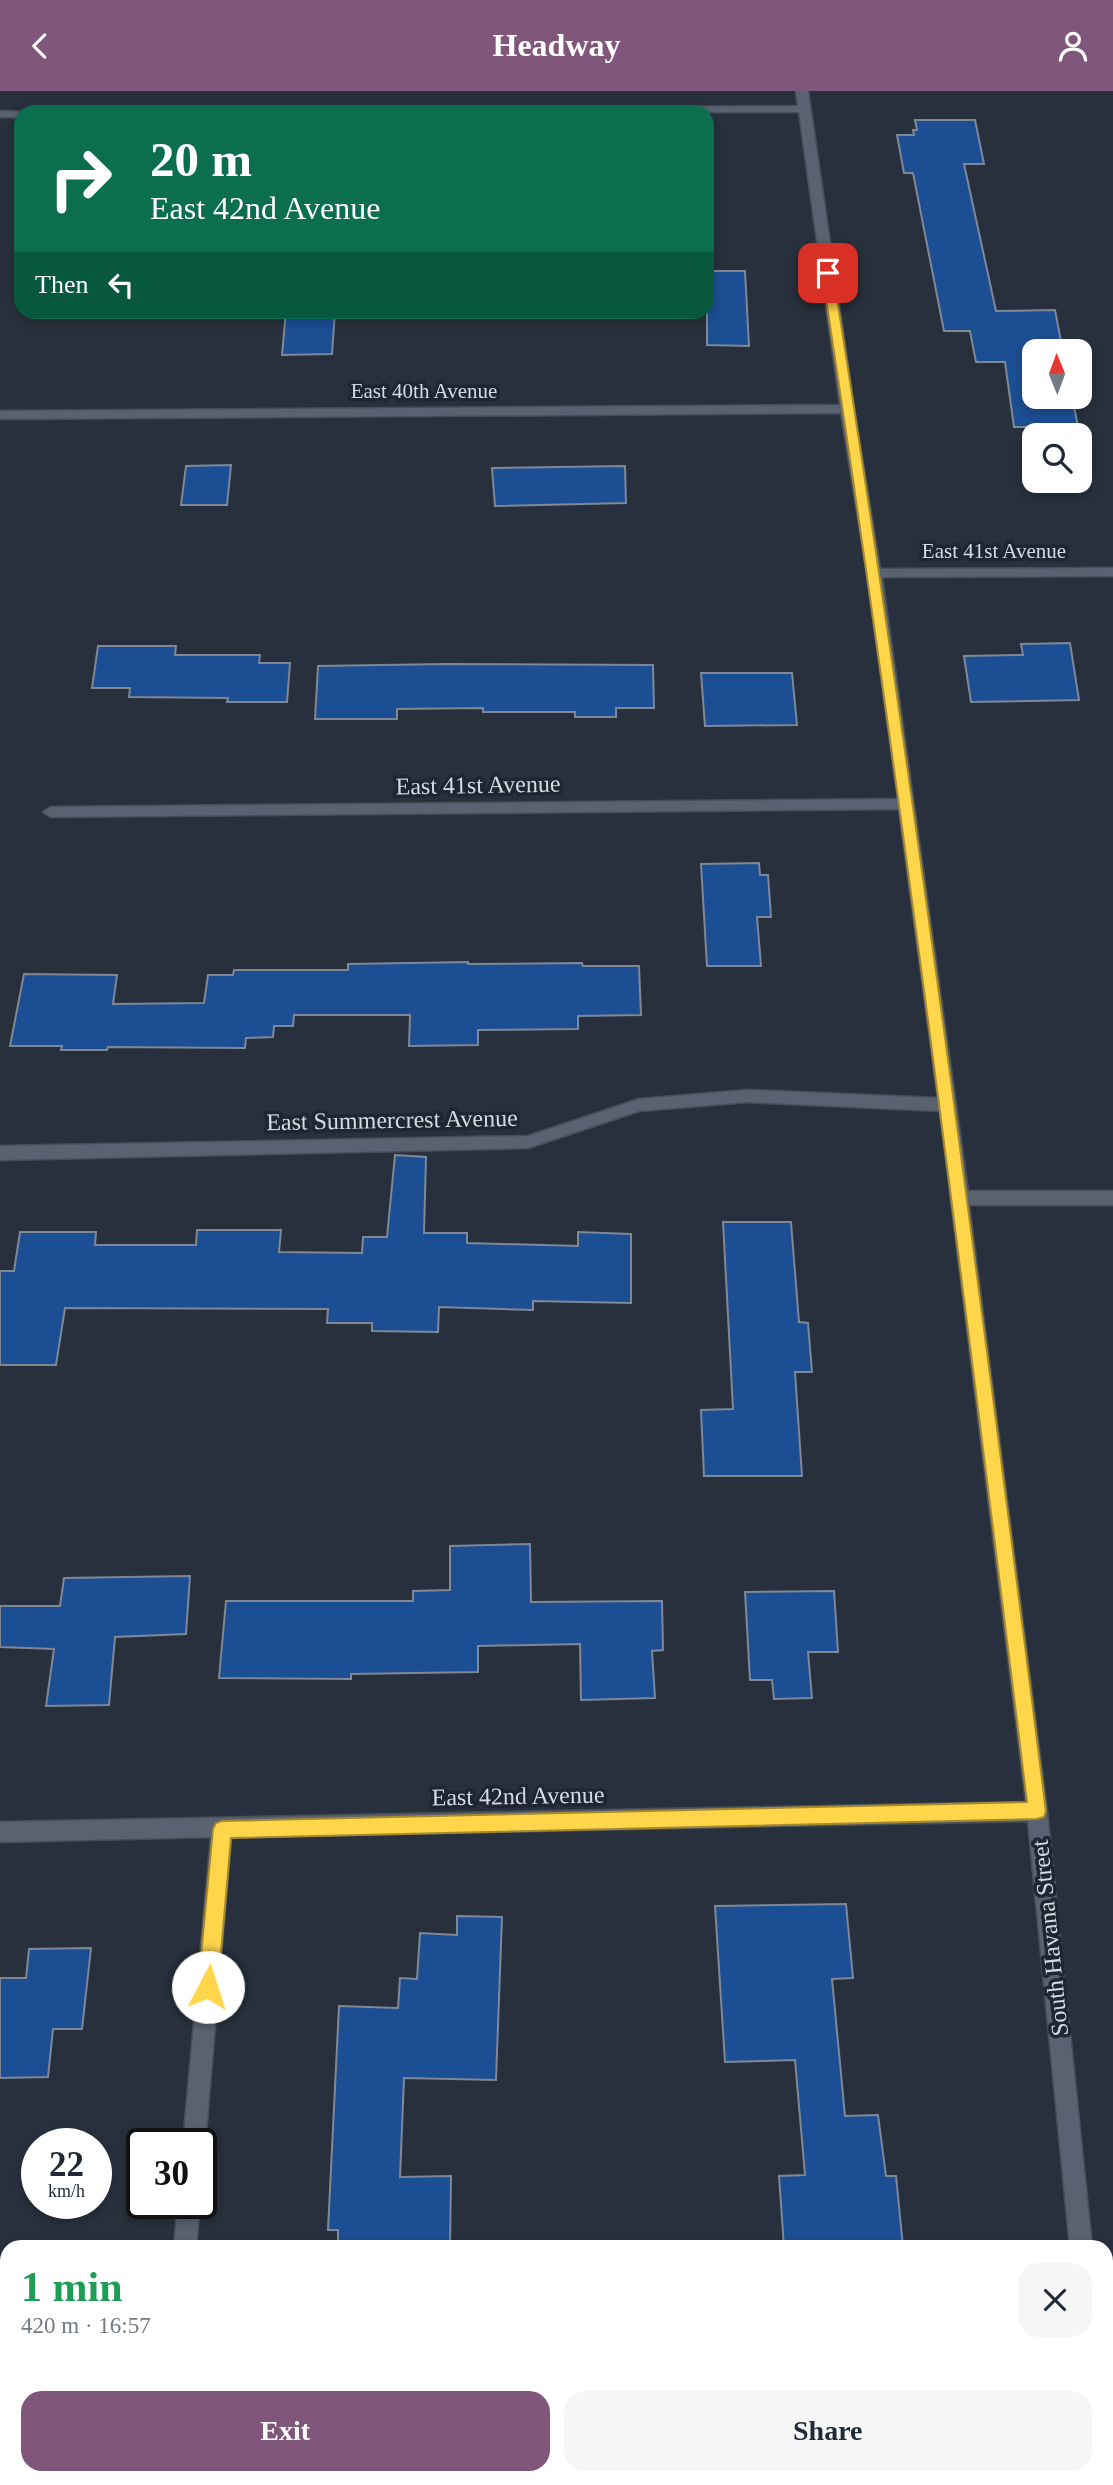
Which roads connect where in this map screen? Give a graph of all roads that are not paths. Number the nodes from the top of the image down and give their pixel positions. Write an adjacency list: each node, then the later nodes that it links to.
1 (802, 91): 2 (street, South Havana Street)
2 (804, 109): 3 (street); 4 (street, South Havana Street)
3 (714, 110)
4 (847, 409): 5 (street, East 40th Avenue); 7 (street, South Havana Street)
5 (0, 415)
6 (1113, 572): 7 (street, East 41st Avenue)
7 (874, 573): 8 (street, South Havana Street)
8 (906, 804): 9 (street, East 41st Avenue); 10 (street, South Havana Street)
9 (51, 812)
10 (947, 1105): 11 (street, East Summercrest Avenue); 12 (street, South Havana Street)
11 (0, 1153)
12 (960, 1198): 13 (street); 14 (street, South Havana Street)
13 (1113, 1198)
14 (1037, 1811): 15 (street, East 42nd Avenue); 20 (street, South Havana Street)
15 (222, 1829): 16 (street, East 42nd Avenue); 17 (street)
16 (0, 1832)
17 (195, 2128)
18 (188, 2219): 19 (street)
19 (186, 2240)
20 (1080, 2240)

